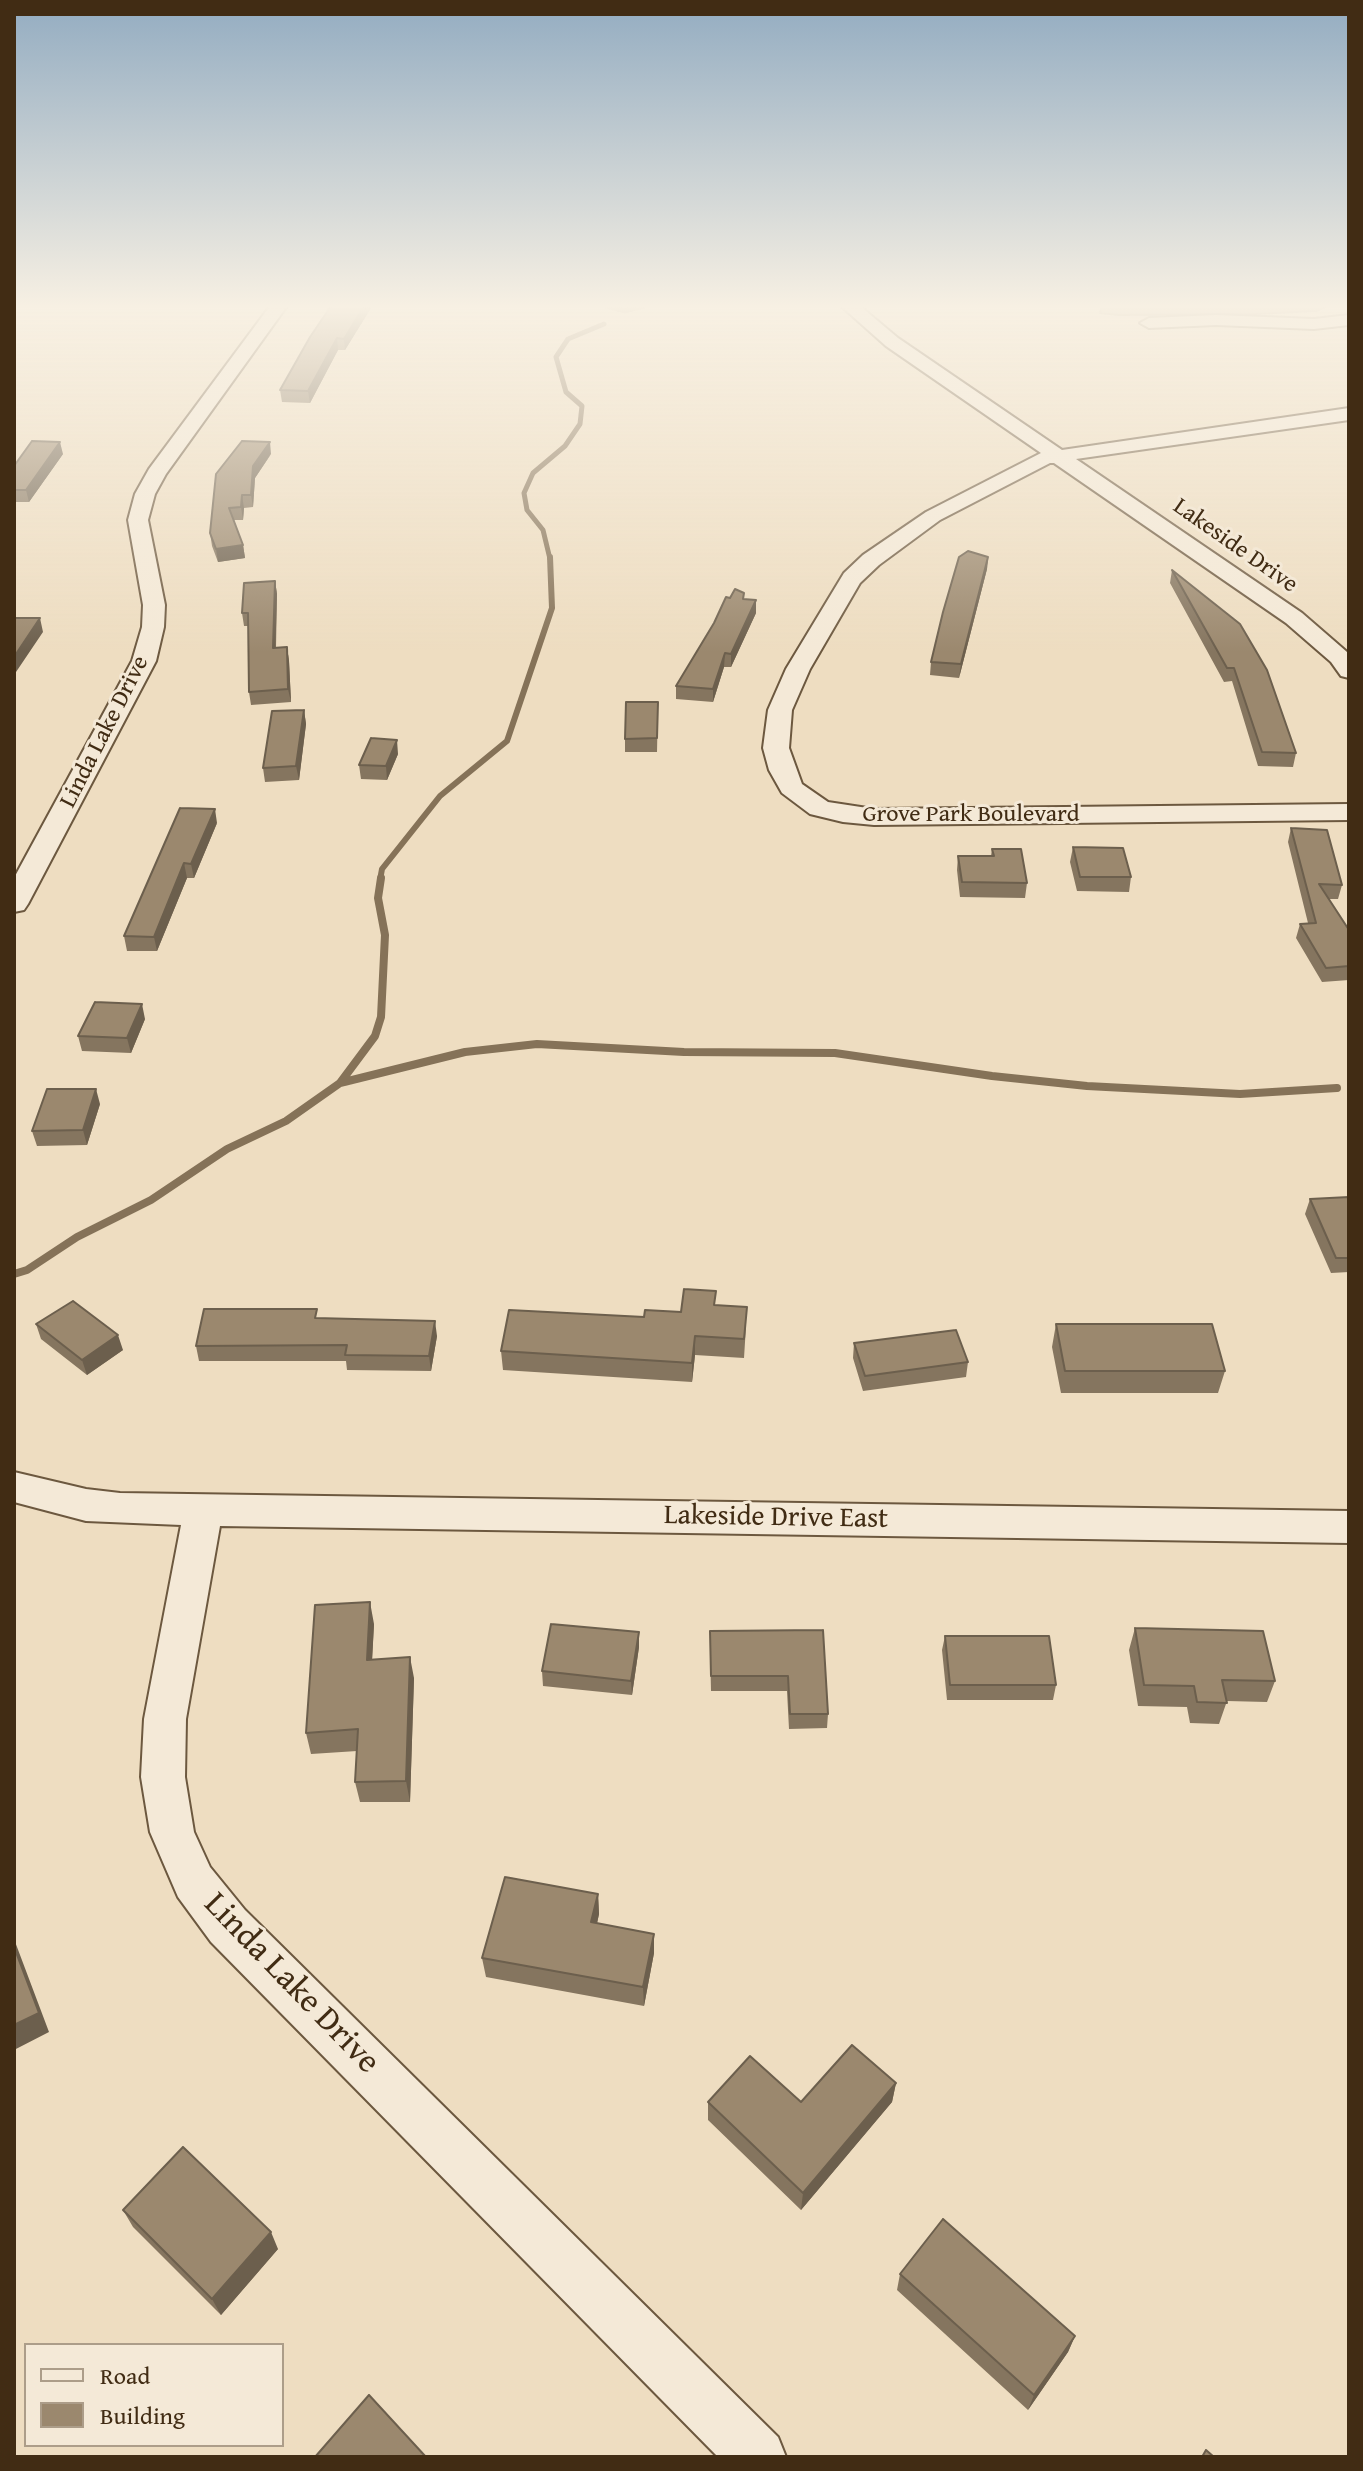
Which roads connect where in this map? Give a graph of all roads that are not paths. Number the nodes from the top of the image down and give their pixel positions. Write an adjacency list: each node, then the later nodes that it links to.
1 (194, 421): 7 (street, Linda Lake Drive)
2 (1009, 421): 4 (street, Lakeside Drive)
3 (1297, 421): 4 (street, Grove Park Boulevard)
4 (1058, 455): 5 (street, Lakeside Drive); 6 (street, Grove Park Boulevard)
5 (1349, 671)
6 (1349, 812)
7 (14, 904)
8 (14, 1487): 9 (street)
9 (203, 1511): 10 (street, Lakeside Drive East); 11 (street, Linda Lake Drive)
10 (1349, 1527)
11 (758, 2457)

